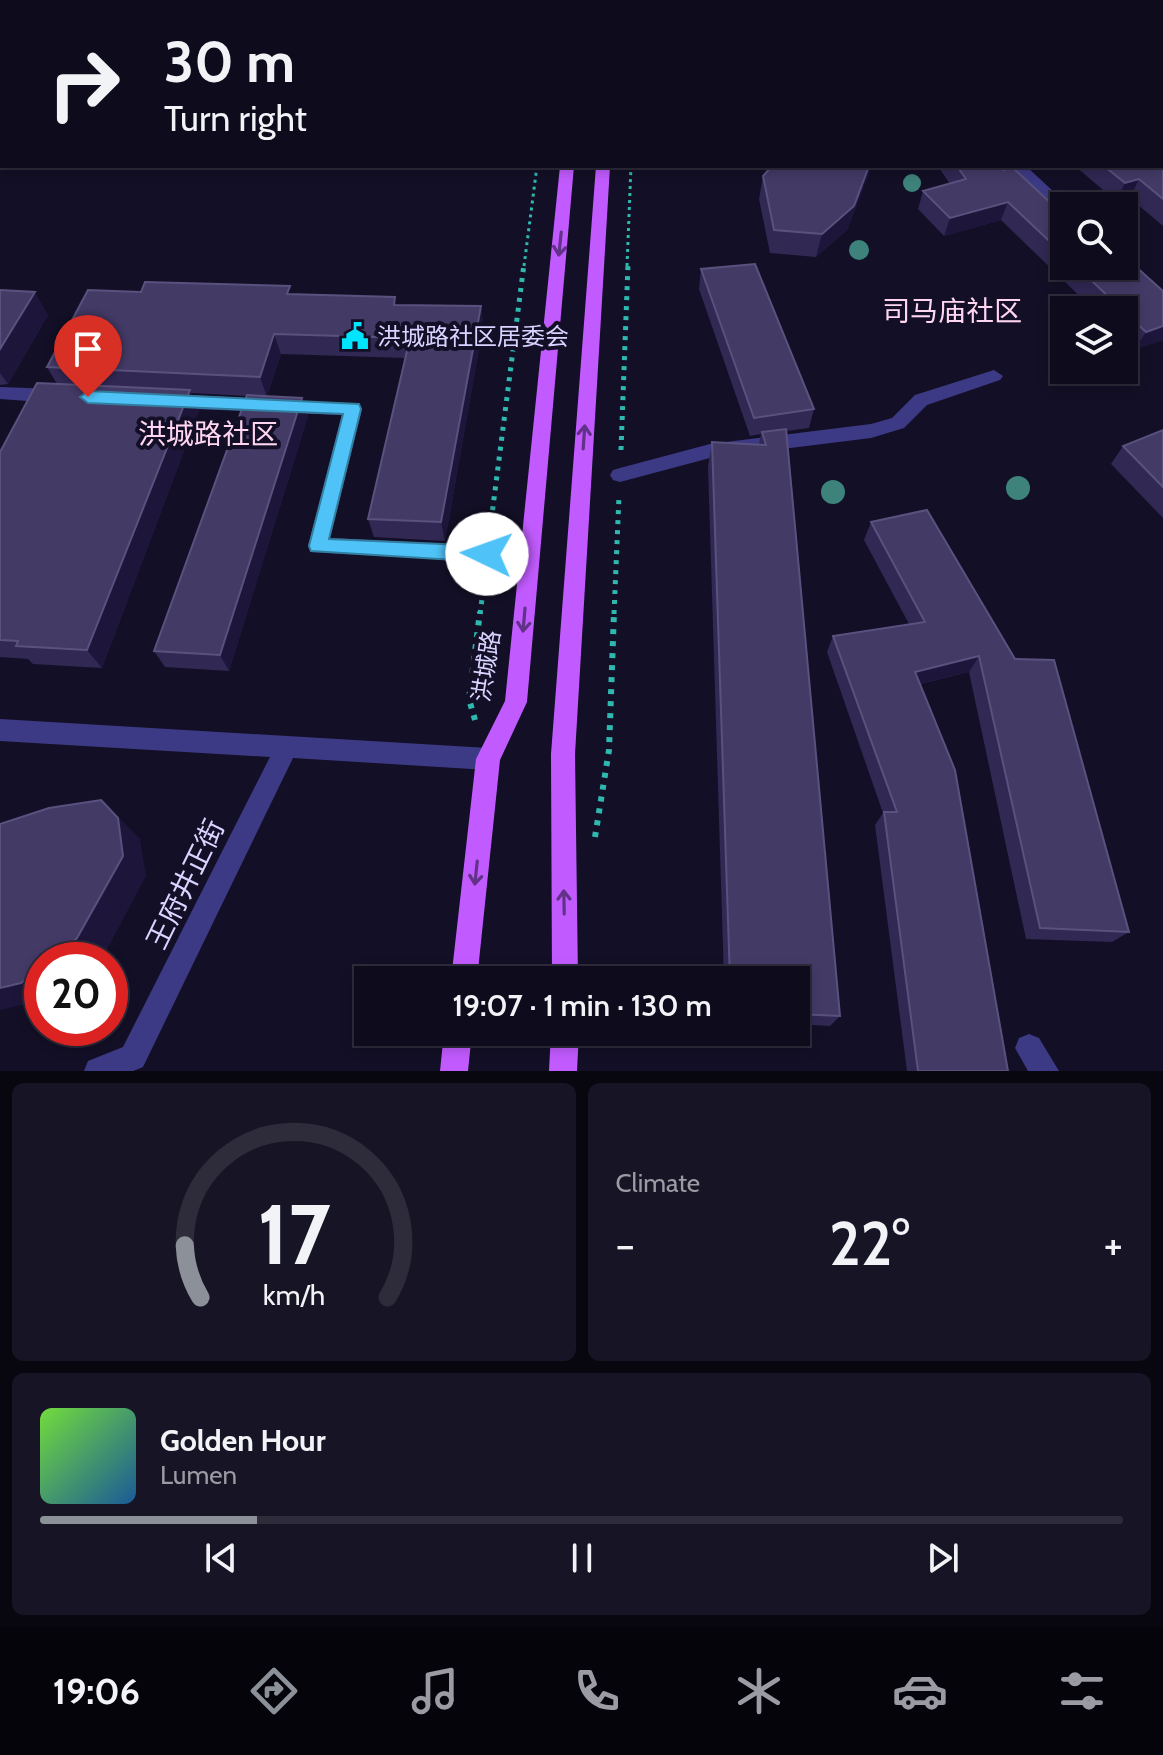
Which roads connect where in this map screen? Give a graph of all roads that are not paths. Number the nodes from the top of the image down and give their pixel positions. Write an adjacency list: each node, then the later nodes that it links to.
1 (567, 168): 10 (main road, 洪城路, one-way to 10)
2 (603, 168): 15 (main road, one-way to 2)
3 (1019, 168): 4 (street)
4 (1050, 196)
5 (994, 376): 9 (street)
6 (0, 393): 7 (street)
7 (77, 397)
8 (153, 400): 10 (street)
9 (620, 475)
10 (530, 556): 13 (main road, 洪城路, one-way to 13)
11 (0, 730): 12 (street)
12 (287, 747): 13 (street); 19 (street, 王府井正街)
13 (488, 759): 14 (main road, 洪城路, one-way to 14)
14 (466, 966)
15 (565, 966)
16 (457, 1046): 20 (main road)
17 (564, 1046): 21 (main road)
18 (1029, 1048): 22 (street)
19 (98, 1071)
20 (454, 1071)
21 (563, 1071)
22 (1045, 1071)

